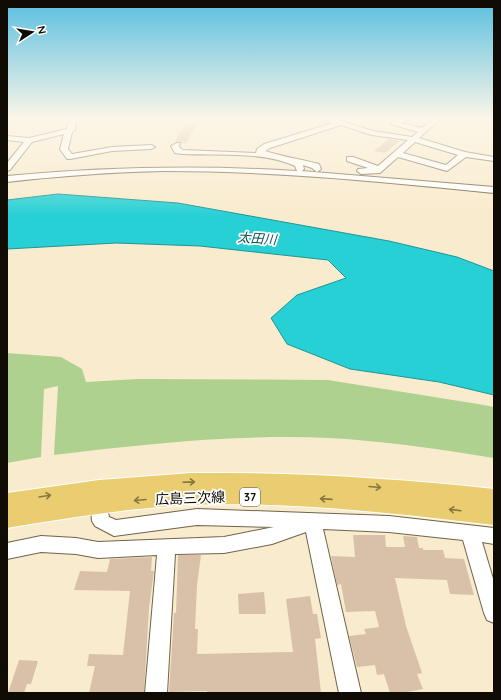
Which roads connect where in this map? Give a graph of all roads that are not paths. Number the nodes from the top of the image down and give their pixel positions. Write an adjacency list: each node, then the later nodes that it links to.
1 (21, 151): 15 (street)
2 (65, 151): 10 (street)
3 (103, 151): 10 (street)
4 (180, 151): 12 (street)
5 (260, 151): 12 (street)
6 (401, 151): 8 (street)
7 (453, 151): 9 (street)
8 (398, 154): 9 (street); 17 (street)
9 (464, 154): 13 (street)
10 (70, 157): 18 (street)
11 (350, 158): 17 (street)
12 (280, 159): 14 (street)
13 (494, 159)
14 (297, 166): 17 (street); 19 (street)
15 (7, 168)
16 (48, 170): 18 (street)
17 (379, 170)
18 (37, 171): 20 (street)
19 (270, 172): 21 (street); 22 (street)
20 (20, 173)
21 (7, 179)
22 (494, 190)
23 (98, 496): 24 (main road, 広島三次線 / 37, one-way to 24); 25 (main road, 広島三次線 / 37, one-way to 23); 26 (main road, 広島三次線 / 37, one-way to 23); 27 (main road, 広島三次線 / 37); 28 (street)
24 (494, 498)
25 (7, 502)
26 (494, 514)
27 (7, 518)
28 (313, 522): 29 (street); 31 (street); 35 (street)
29 (470, 534): 30 (street); 33 (street)
30 (494, 536)
31 (167, 546): 32 (street); 34 (street)
32 (7, 551)
33 (494, 613)
34 (156, 693)
35 (350, 693)

